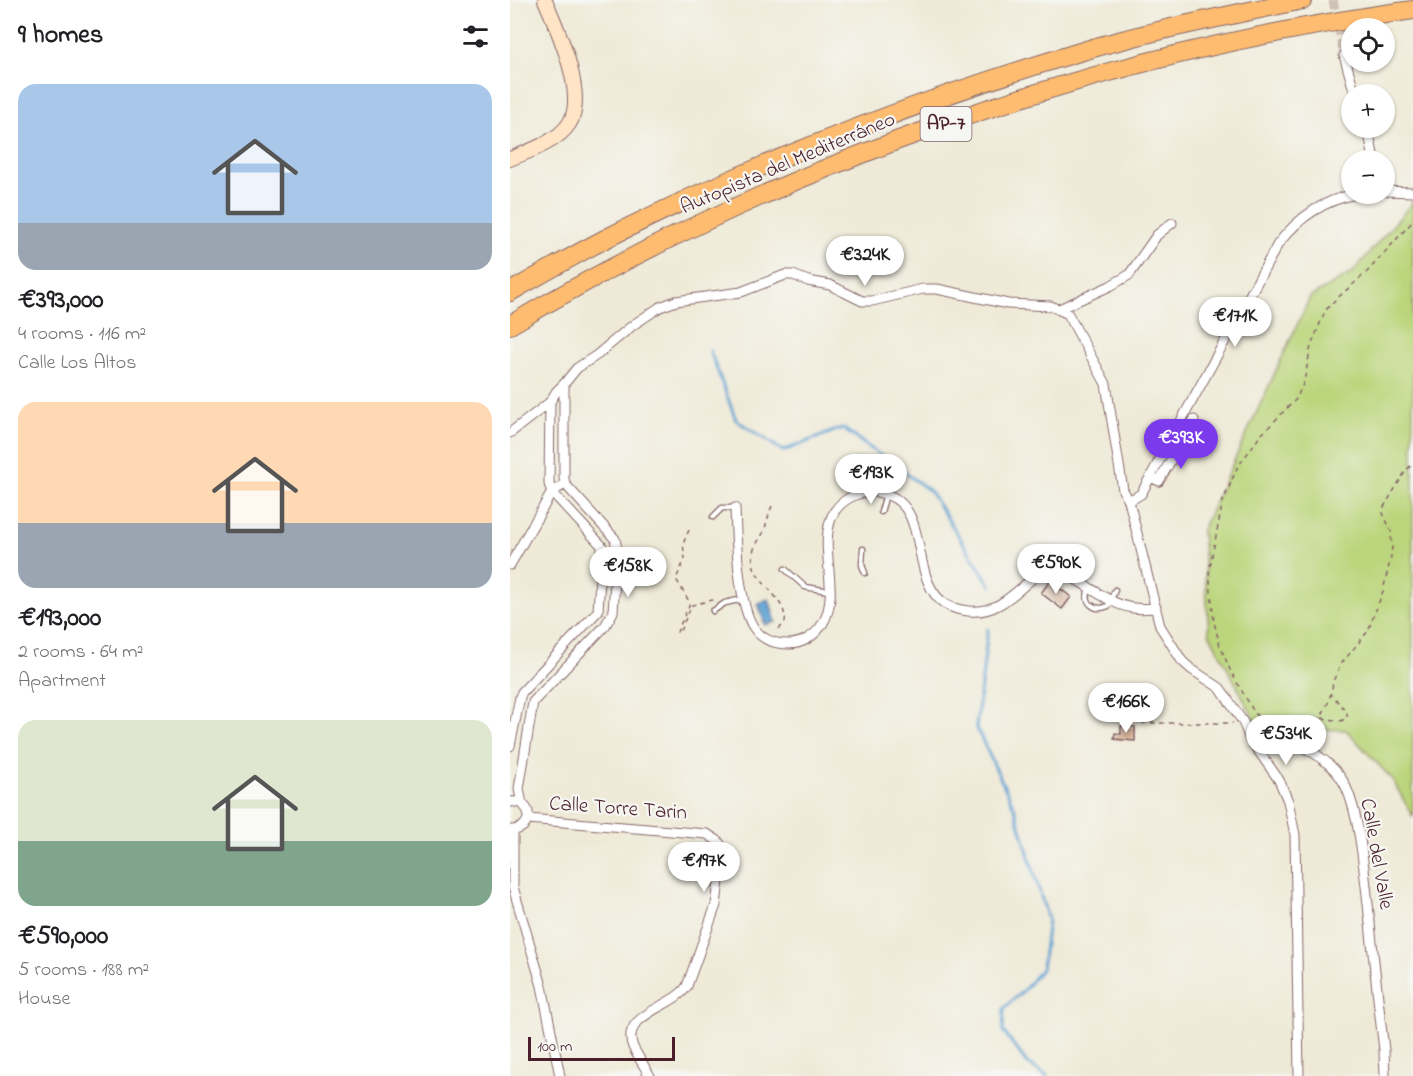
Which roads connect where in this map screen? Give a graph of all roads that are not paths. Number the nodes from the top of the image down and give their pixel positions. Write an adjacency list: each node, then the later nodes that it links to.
1 (545, 0): 4 (street)
2 (1303, 0): 9 (highway, Autopista del Mediterráneo / AP-7)
3 (1413, 10): 11 (highway, Autopista del Mediterráneo / AP-7)
4 (510, 159)
5 (1395, 191): 6 (street)
6 (1413, 192)
7 (1341, 198): 16 (street)
8 (1172, 223): 10 (street)
9 (510, 291)
10 (1059, 309): 12 (street); 20 (street)
11 (510, 325)
12 (564, 384): 13 (street); 17 (street)
13 (550, 402): 15 (street); 18 (street)
14 (1194, 420): 16 (street)
15 (510, 433)
16 (1150, 477): 20 (street)
17 (565, 484): 18 (street); 38 (street)
18 (552, 492): 25 (street); 36 (street)
19 (886, 494): 22 (lane); 28 (street); 30 (street)
20 (1129, 501): 33 (street)
21 (735, 508): 23 (lane); 31 (street)
22 (881, 512)
23 (713, 517)
24 (863, 549): 27 (lane)
25 (510, 565)
26 (784, 569): 30 (lane)
27 (865, 573)
28 (1089, 589): 32 (street); 32 (lane)
29 (1115, 590): 32 (lane)
30 (829, 591): 31 (street)
31 (744, 599): 34 (lane)
32 (1111, 600): 33 (street)
33 (1156, 607): 35 (street)
34 (713, 611)
35 (1250, 739): 43 (street); 44 (street, Calle del Valle)
36 (510, 746)
37 (510, 802): 38 (street)
38 (522, 804): 39 (street)
39 (528, 819): 40 (street); 42 (street, Calle Torre Tarin)
40 (511, 830): 41 (street)
41 (560, 1076)
42 (650, 1076)
43 (1299, 1076)
44 (1385, 1076)

